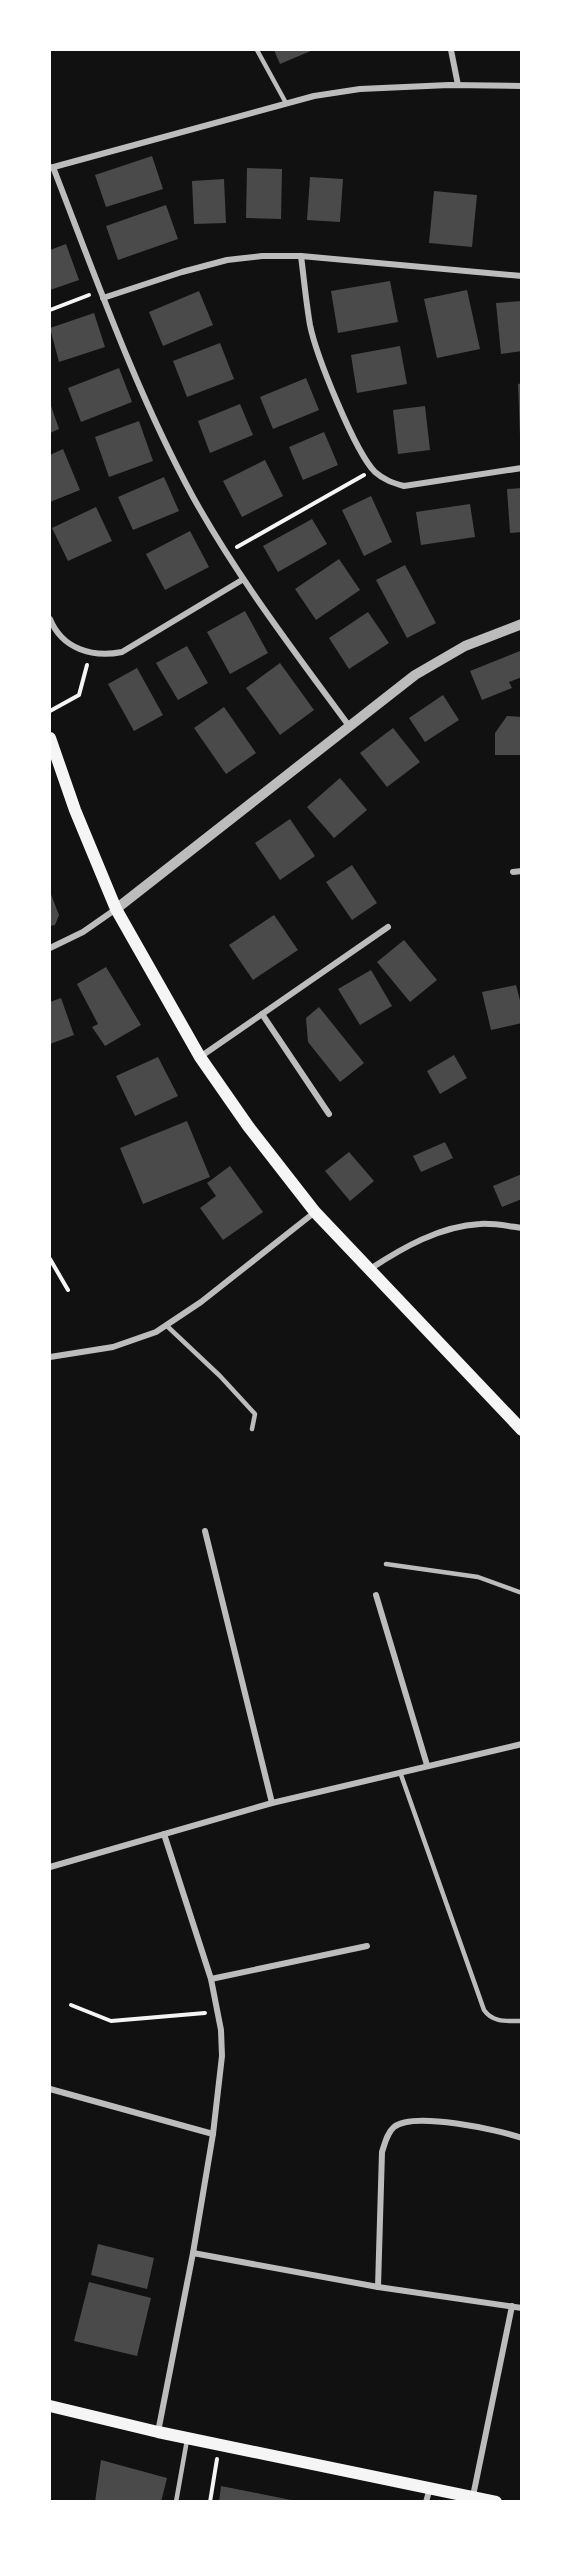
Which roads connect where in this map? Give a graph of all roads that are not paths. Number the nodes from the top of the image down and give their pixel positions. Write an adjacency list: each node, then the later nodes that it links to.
1 (257, 50): 5 (lane)
2 (451, 50): 3 (street)
3 (458, 85): 4 (street); 5 (street)
4 (522, 86)
5 (286, 103): 6 (street)
6 (51, 168): 9 (street)
7 (301, 256): 8 (street); 9 (street); 10 (street)
8 (522, 276)
9 (102, 294): 11 (street)
10 (522, 468)
11 (242, 580): 12 (street); 14 (street)
12 (50, 619)
13 (522, 624): 14 (street)
14 (349, 726): 18 (street)
15 (50, 738): 18 (main road)
16 (522, 871): 17 (street)
17 (513, 872)
18 (116, 909): 20 (street); 22 (main road)
19 (388, 927): 21 (street)
20 (50, 948)
21 (262, 1014): 22 (street); 23 (street)
22 (200, 1057): 24 (main road)
23 (329, 1114)
24 (315, 1212): 26 (main road); 27 (street)
25 (522, 1228): 26 (street)
26 (370, 1269): 30 (main road)
27 (167, 1326): 28 (street); 29 (lane)
28 (50, 1357)
29 (252, 1430)
30 (522, 1431)
31 (205, 1531): 38 (street)
32 (386, 1564): 33 (lane)
33 (522, 1593)
34 (376, 1595): 36 (street)
35 (522, 1744): 36 (street)
36 (427, 1765): 37 (street)
37 (400, 1772): 38 (street); 43 (lane)
38 (272, 1803): 39 (street)
39 (164, 1834): 40 (street); 42 (street)
40 (50, 1868)
41 (367, 1946): 42 (street)
42 (211, 1979): 45 (street)
43 (522, 2021)
44 (50, 2089): 45 (street)
45 (213, 2134): 47 (street)
46 (522, 2138): 48 (street)
47 (193, 2253): 48 (street); 52 (street)
48 (378, 2287): 49 (street)
49 (512, 2307): 50 (street); 55 (street)
50 (522, 2308)
51 (50, 2406): 52 (main road)
52 (158, 2432): 53 (main road)
53 (187, 2437): 54 (main road); 56 (lane)
54 (430, 2487): 55 (main road); 57 (street)
55 (473, 2496): 58 (main road)
56 (176, 2502)
57 (426, 2502)
58 (496, 2502)

